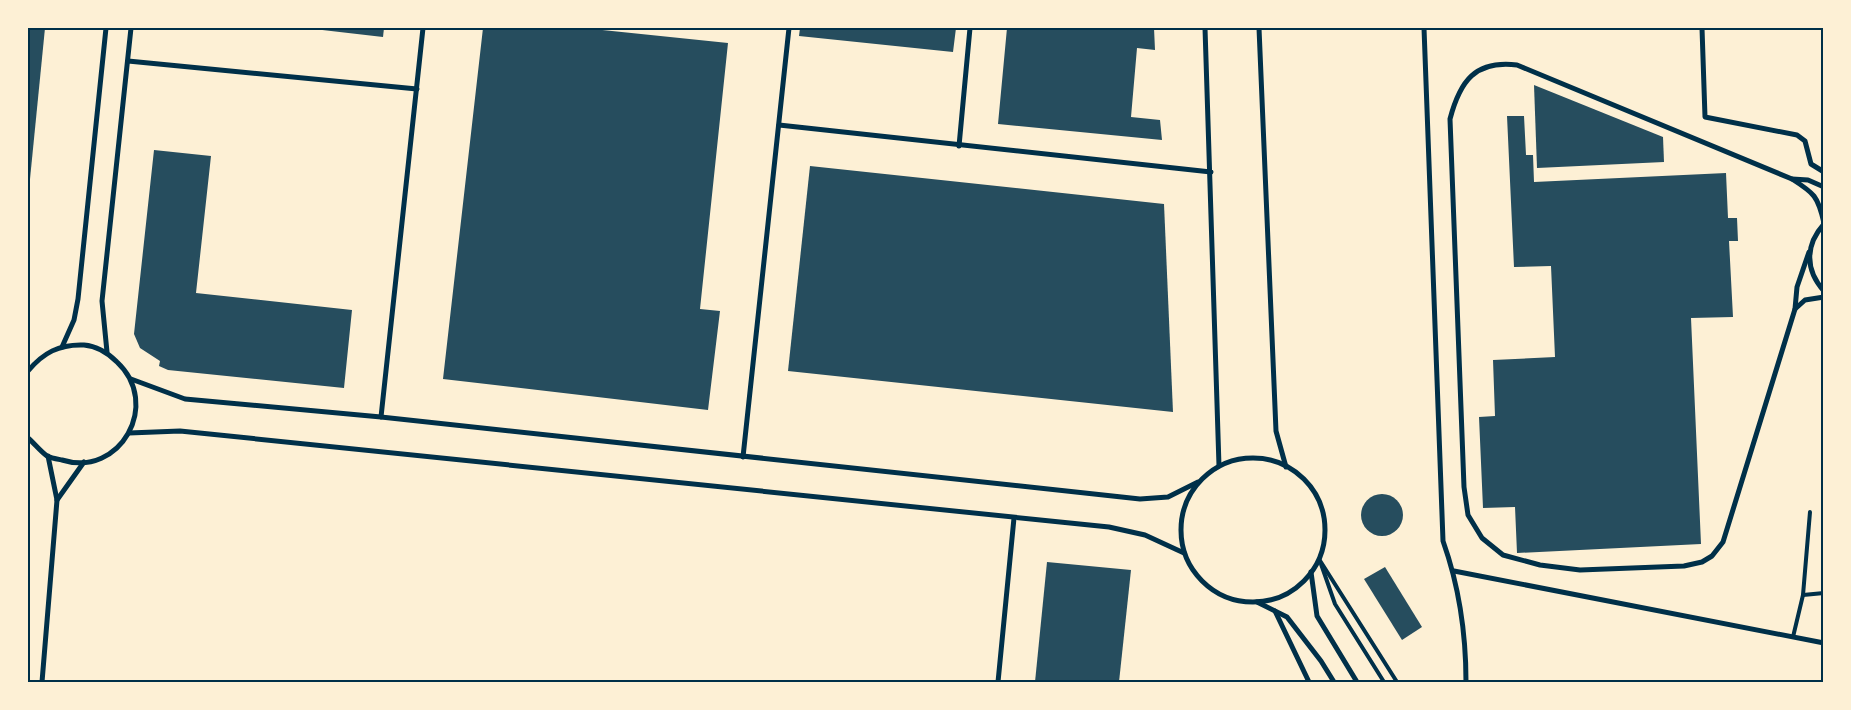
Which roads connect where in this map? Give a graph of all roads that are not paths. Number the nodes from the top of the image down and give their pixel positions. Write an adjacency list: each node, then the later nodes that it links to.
1 (106, 28): 23 (street)
2 (131, 28): 10 (street)
3 (424, 28): 11 (street)
4 (789, 28): 12 (street)
5 (970, 28): 13 (street)
6 (1205, 28): 14 (street)
7 (1259, 28): 34 (street)
8 (1424, 28): 42 (street)
9 (1702, 28): 15 (street)
10 (128, 61): 11 (street); 24 (street)
11 (417, 89): 27 (street)
12 (779, 125): 13 (street); 31 (street)
13 (958, 146): 14 (street)
14 (1211, 172): 33 (street)
15 (1824, 172)
16 (1792, 179): 17 (street); 18 (street); 22 (street)
17 (1824, 188)
18 (1824, 223): 19 (street)
19 (1809, 252): 20 (street); 22 (street)
20 (1824, 291)
21 (1824, 297): 22 (street)
22 (1794, 309)
23 (62, 347): 24 (street); 25 (street)
24 (107, 352): 26 (street)
25 (28, 371)
26 (131, 379): 27 (street); 28 (street)
27 (381, 418): 31 (street)
28 (129, 433): 32 (street); 38 (street)
29 (28, 438): 30 (street)
30 (48, 456): 32 (street); 36 (street)
31 (743, 456): 35 (street)
32 (84, 462): 36 (street)
33 (1219, 466): 34 (street); 35 (street)
34 (1286, 467): 40 (street)
35 (1198, 482): 39 (street)
36 (58, 500): 49 (street)
37 (1810, 512): 44 (lane)
38 (1014, 518): 39 (street); 50 (street)
39 (1184, 553): 45 (street)
40 (1319, 559): 41 (street); 54 (lane); 55 (lane)
41 (1311, 571): 45 (street); 53 (street)
42 (1454, 571): 47 (street); 56 (street)
43 (1824, 593): 44 (lane)
44 (1803, 595): 47 (lane)
45 (1257, 602): 46 (street)
46 (1275, 611): 51 (street); 52 (street)
47 (1793, 637): 48 (street)
48 (1824, 643)
49 (42, 682)
50 (998, 682)
51 (1309, 682)
52 (1334, 682)
53 (1357, 682)
54 (1384, 682)
55 (1397, 682)
56 (1466, 682)

